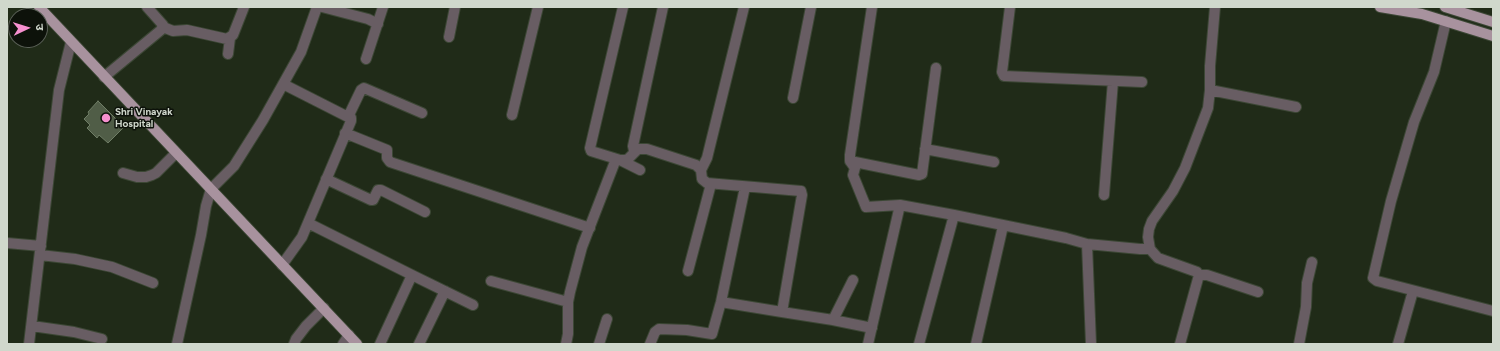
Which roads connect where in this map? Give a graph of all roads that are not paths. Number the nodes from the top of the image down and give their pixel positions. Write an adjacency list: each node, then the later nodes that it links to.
1 (39, 7): 25 (main road)
2 (147, 7): 21 (street)
3 (244, 7): 24 (street)
4 (317, 7): 32 (street)
5 (322, 7): 20 (street)
6 (383, 7): 20 (street)
7 (455, 7): 23 (street)
8 (538, 7): 37 (street)
9 (624, 7): 43 (street)
10 (663, 7): 41 (street)
11 (744, 7): 47 (street)
12 (811, 7): 34 (street)
13 (872, 7): 44 (street)
14 (1010, 7): 30 (street)
15 (1215, 7): 33 (street)
16 (1380, 7): 18 (main road)
17 (1451, 8): 19 (main road)
18 (1446, 22): 22 (main road); 73 (street)
19 (1493, 22)
20 (378, 24): 27 (street)
21 (163, 27): 24 (street); 29 (street)
22 (1493, 36)
23 (449, 37)
24 (230, 38): 26 (street)
25 (72, 42): 29 (main road); 63 (street)
26 (228, 54)
27 (366, 59)
28 (936, 68): 40 (street)
29 (104, 77): 42 (main road)
30 (1112, 81): 31 (street); 53 (street)
31 (1142, 82)
32 (283, 84): 38 (street); 52 (street)
33 (1210, 90): 35 (street); 62 (street)
34 (793, 98)
35 (1296, 107)
36 (422, 114): 38 (street)
37 (512, 115)
38 (348, 117): 39 (street)
39 (345, 133): 49 (street); 59 (street)
40 (925, 149): 44 (street); 45 (street)
41 (634, 151): 43 (street); 47 (street)
42 (176, 153): 48 (street); 52 (main road)
43 (618, 159): 46 (street); 59 (street)
44 (850, 161): 54 (street)
45 (994, 162)
46 (640, 170)
47 (701, 170): 50 (street)
48 (123, 173)
49 (326, 179): 55 (street); 57 (street)
50 (711, 184): 51 (street); 66 (street)
51 (745, 187): 76 (street); 80 (street)
52 (211, 189): 65 (main road); 89 (street)
53 (1104, 195)
54 (900, 205): 56 (street); 84 (street)
55 (425, 212)
56 (954, 215): 58 (street); 98 (street)
57 (308, 223): 65 (street); 67 (street)
58 (1003, 226): 61 (street); 99 (street)
59 (590, 228): 75 (street)
60 (7, 243): 63 (street)
61 (1087, 244): 62 (street); 100 (street)
62 (1150, 249): 68 (street)
63 (41, 251): 71 (street); 83 (street)
64 (1312, 262): 101 (street)
65 (282, 265): 78 (main road)
66 (688, 271)
67 (412, 275): 72 (street); 92 (street)
68 (1199, 275): 74 (street); 87 (street)
69 (853, 280): 82 (street)
70 (491, 281): 75 (street)
71 (153, 283)
72 (445, 291): 77 (street); 93 (street)
73 (1413, 291): 79 (street); 102 (street)
74 (1258, 292)
75 (568, 302): 94 (street)
76 (721, 302): 80 (street); 96 (street)
77 (474, 305)
78 (324, 308): 86 (main road); 90 (street)
79 (1493, 311)
80 (782, 312): 82 (street)
81 (607, 319): 95 (street)
82 (833, 320): 84 (street)
83 (32, 326): 85 (street); 88 (street)
84 (872, 328): 97 (street)
85 (102, 339)
86 (346, 340): 91 (main road)
87 (1182, 343)
88 (29, 344)
89 (177, 344)
90 (294, 344)
91 (357, 344)
92 (380, 344)
93 (419, 344)
94 (566, 344)
95 (599, 344)
96 (650, 344)
97 (868, 344)
98 (918, 344)
99 (976, 344)
100 (1091, 344)
101 (1299, 344)
102 (1398, 344)

